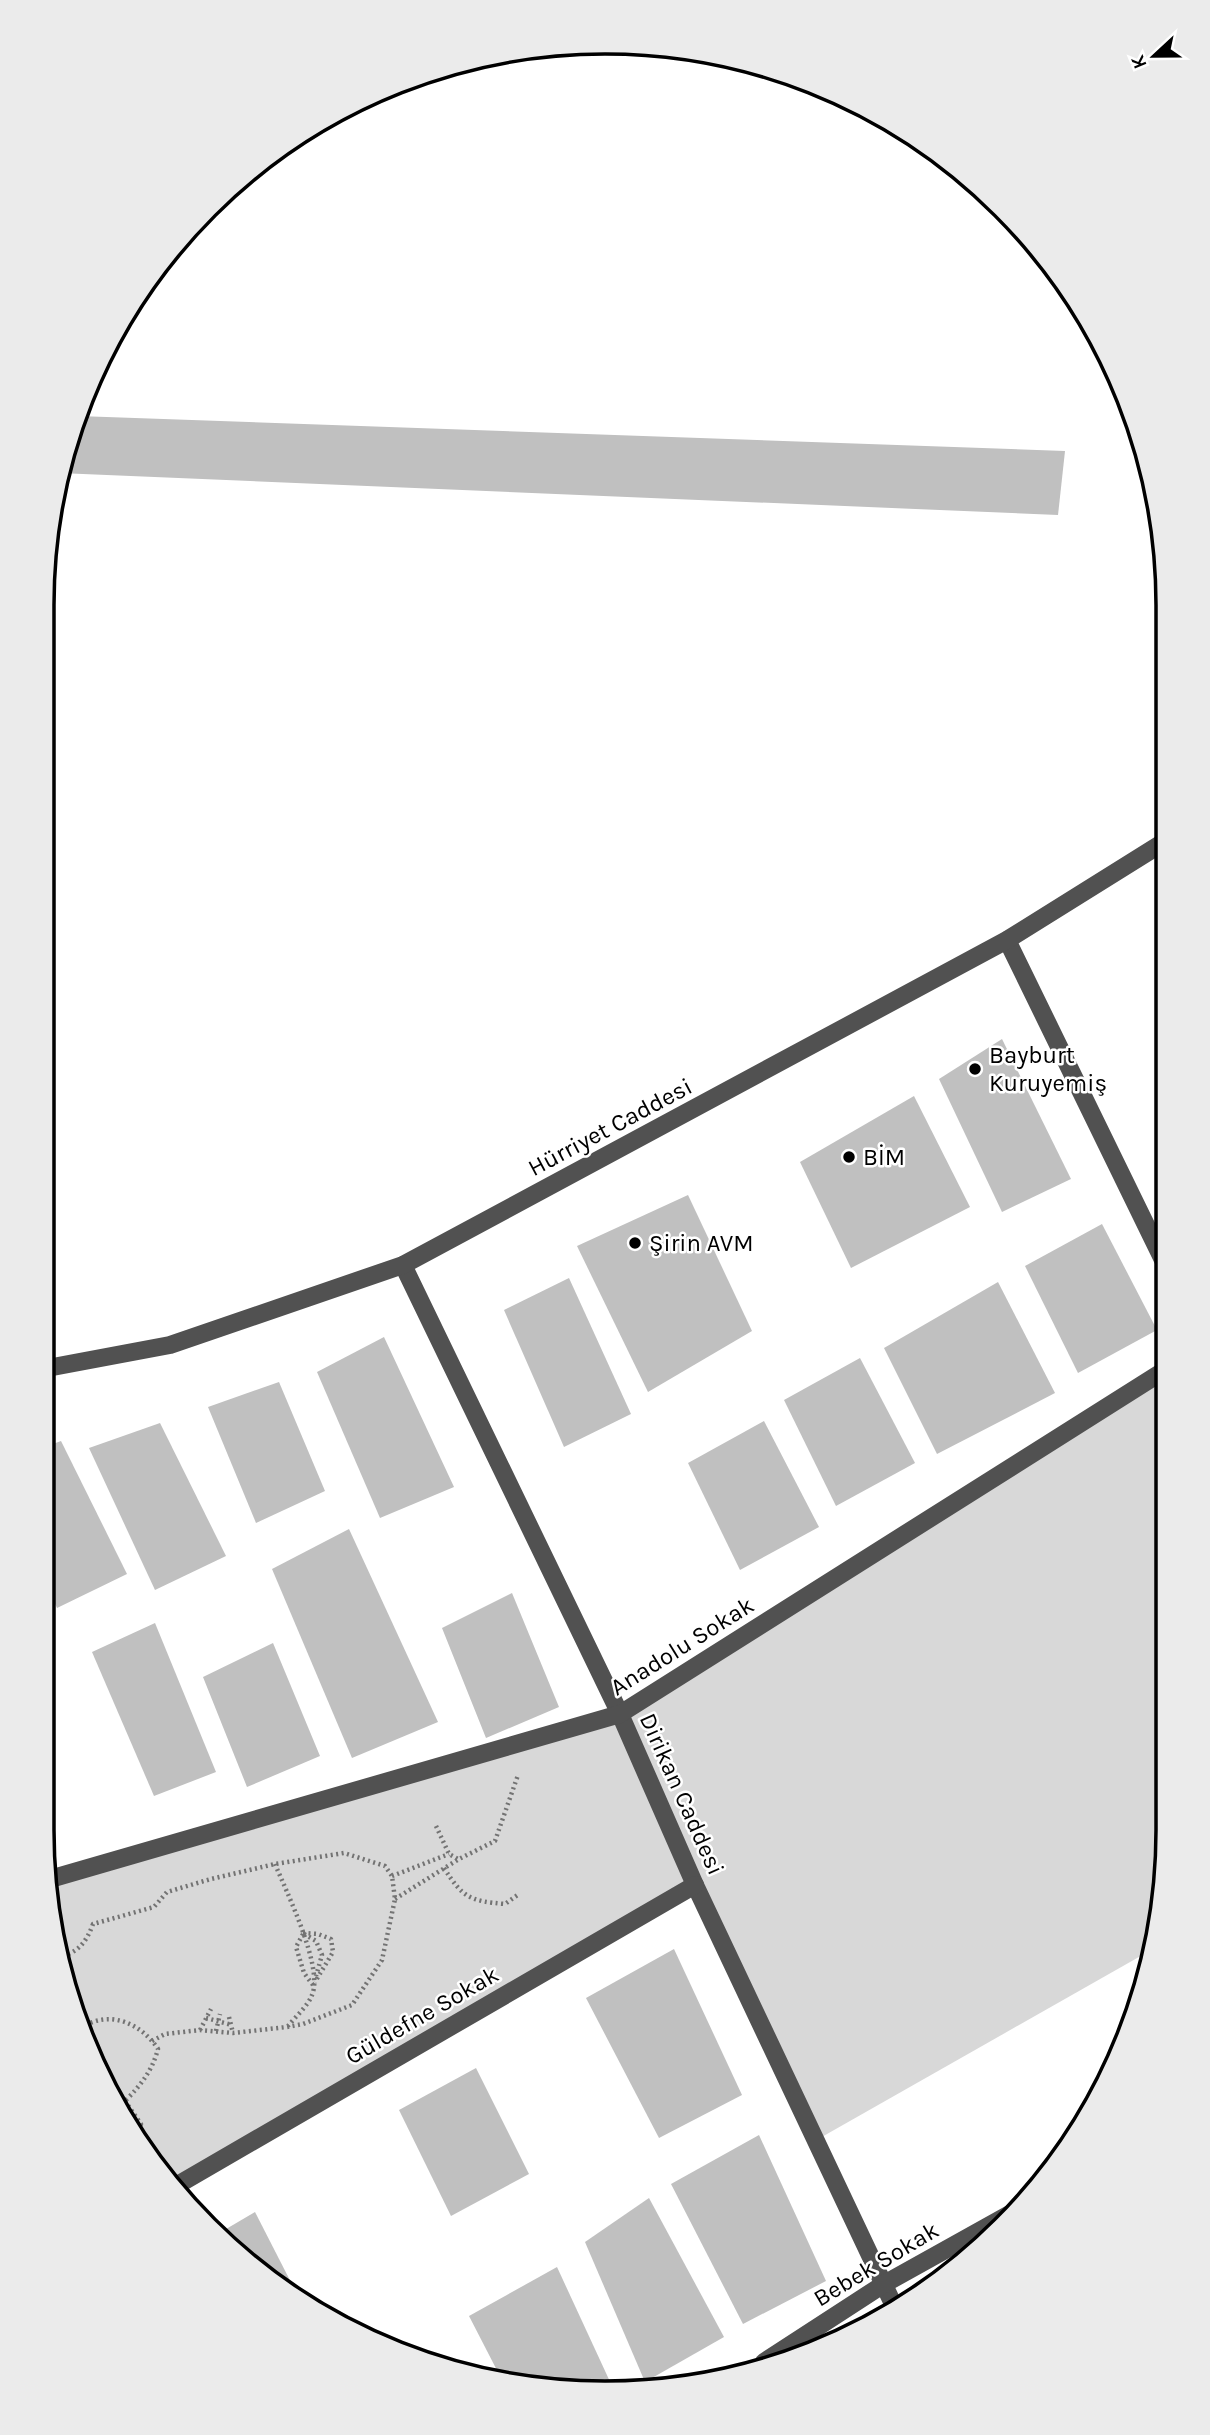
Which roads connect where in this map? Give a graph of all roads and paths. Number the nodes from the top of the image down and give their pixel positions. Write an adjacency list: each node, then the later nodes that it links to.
1 (1156, 847): 2 (street, Hürriyet Caddesi)
2 (1007, 940): 3 (street); 4 (street, Hürriyet Caddesi)
3 (1156, 1246)
4 (403, 1265): 5 (street, Hürriyet Caddesi); 7 (street, Dirikan Caddesi)
5 (54, 1367)
6 (1156, 1376): 7 (street, Anadolu Sokak)
7 (620, 1714): 8 (street, Anadolu Sokak); 16 (street, Dirikan Caddesi)
8 (530, 1741): 11 (path); 15 (street, Anadolu Sokak)
9 (436, 1826): 10 (path)
10 (449, 1853): 11 (path); 14 (path)
11 (459, 1859): 13 (path)
12 (275, 1864): 14 (path); 19 (path); 20 (path)
13 (444, 1868): 17 (path); 18 (path)
14 (392, 1875): 18 (path)
15 (56, 1877)
16 (695, 1885): 35 (street, Güldefne Sokak); 37 (street, Dirikan Caddesi)
17 (519, 1894)
18 (395, 1899): 29 (path)
19 (303, 1933): 21 (path); 21 (path); 21 (path); 21 (path)
20 (69, 1954)
21 (313, 1985): 29 (path)
22 (211, 2009): 25 (path)
23 (220, 2014): 26 (path)
24 (229, 2017): 28 (path)
25 (206, 2018): 26 (path); 30 (path)
26 (217, 2022): 28 (path); 31 (path)
27 (89, 2024): 33 (path)
28 (232, 2025): 32 (path)
29 (287, 2027): 32 (path)
30 (200, 2030): 31 (path); 33 (path)
31 (216, 2031): 32 (path)
32 (233, 2033)
33 (152, 2041): 34 (path)
34 (125, 2099)
35 (182, 2182)
36 (985, 2228): 37 (street, Bebek Sokak)
37 (884, 2284): 38 (street, Dirikan Caddesi); 39 (street, Bebek Sokak)
38 (891, 2300)
39 (777, 2353)

